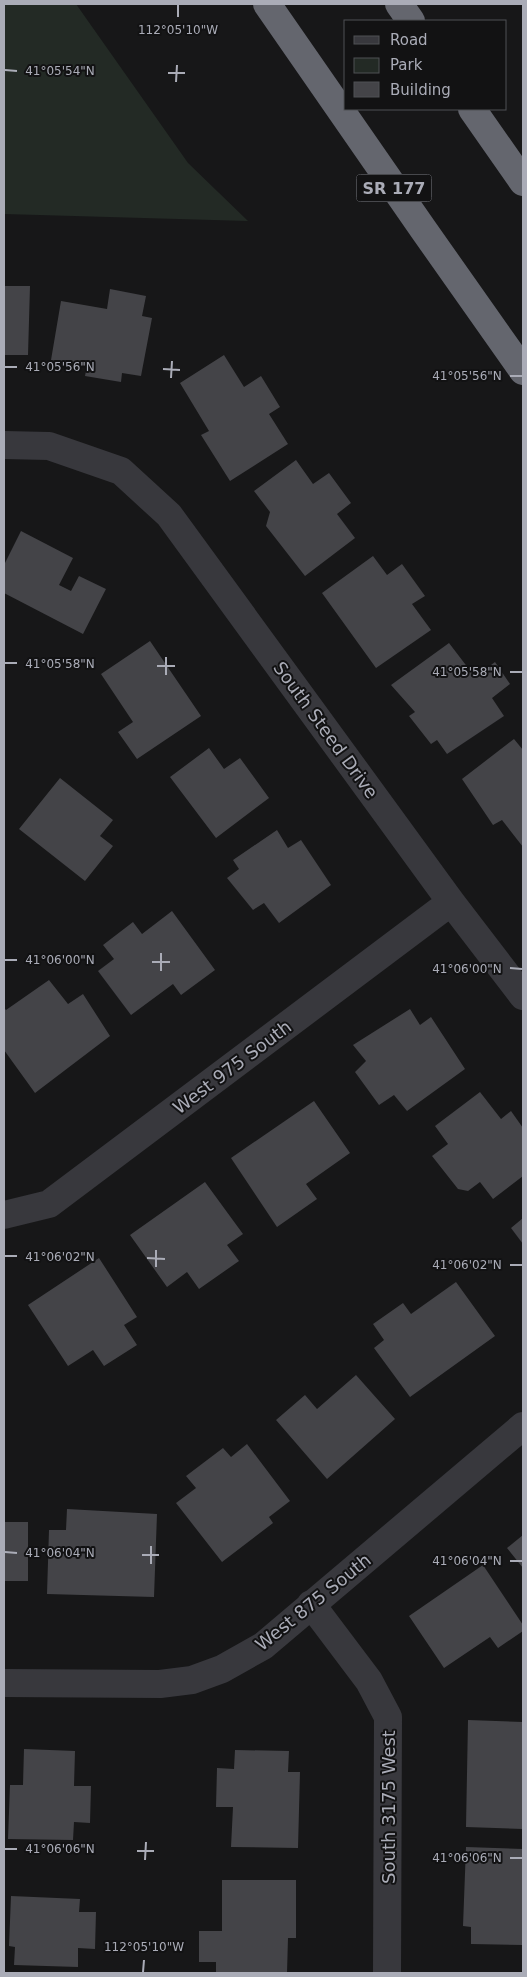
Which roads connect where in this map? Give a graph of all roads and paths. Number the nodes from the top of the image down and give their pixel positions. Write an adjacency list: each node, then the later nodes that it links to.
1 (267, 4): 6 (highway, SR 177)
2 (399, 4): 3 (highway)
3 (410, 20)
4 (473, 110): 5 (highway)
5 (523, 182)
6 (523, 371)
7 (4, 446): 8 (street, South Steed Drive)
8 (451, 902): 9 (street, South Steed Drive); 10 (street, West 975 South)
9 (523, 996)
10 (4, 1215)
11 (523, 1426): 12 (street, West 875 South)
12 (311, 1604): 13 (street, West 875 South); 14 (street, South 3175 West)
13 (4, 1683)
14 (388, 1973)

